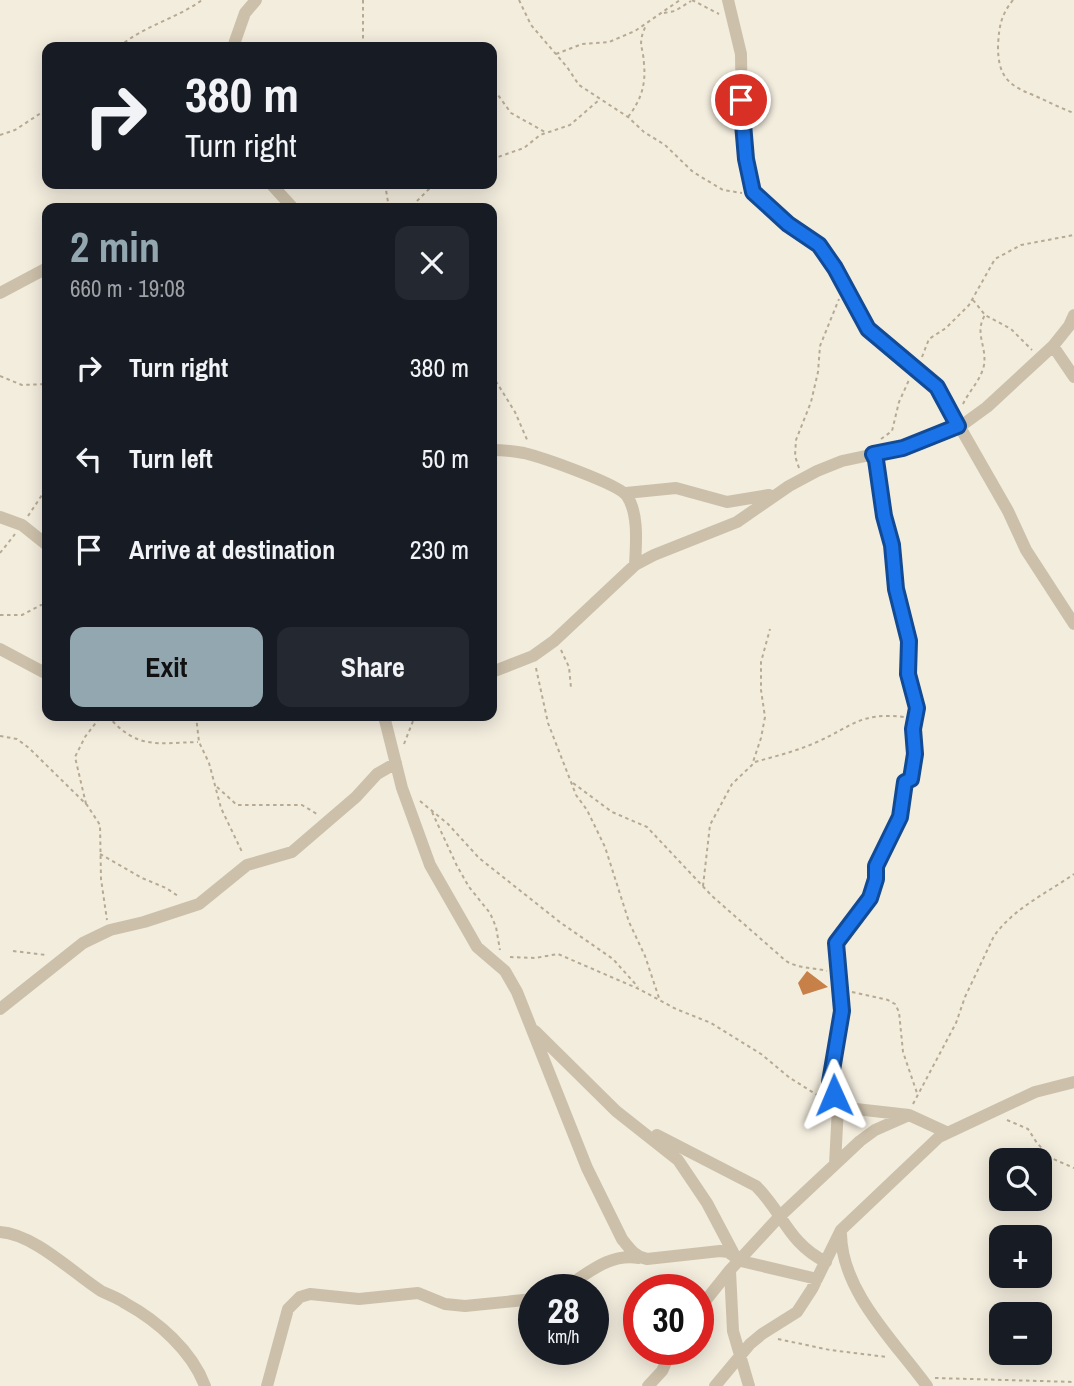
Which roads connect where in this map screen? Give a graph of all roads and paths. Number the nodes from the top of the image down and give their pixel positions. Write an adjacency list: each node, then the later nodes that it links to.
1 (202, 0): 12 (path)
2 (256, 0): 13 (street)
3 (363, 0): 14 (path)
4 (519, 0): 15 (path)
5 (680, 0): 9 (path)
6 (692, 0): 9 (path); 11 (path)
7 (727, 0): 11 (street)
8 (1013, 0): 19 (path)
9 (663, 13): 10 (path)
10 (647, 24): 15 (path); 20 (path)
11 (735, 24): 26 (street)
12 (124, 42)
13 (234, 42)
14 (363, 42)
15 (556, 54): 17 (path)
16 (497, 96): 21 (path)
17 (601, 99): 20 (path); 21 (path)
18 (42, 112): 22 (path)
19 (1074, 113)
20 (628, 117): 26 (path)
21 (546, 132): 23 (path)
22 (0, 135)
23 (497, 157)
24 (276, 189): 27 (street)
25 (429, 189): 28 (path)
26 (753, 192): 31 (street)
27 (288, 203)
28 (415, 203)
29 (1074, 235): 33 (path)
30 (42, 271): 32 (street)
31 (845, 290): 38 (street); 47 (path)
32 (0, 293)
33 (972, 299): 34 (path); 38 (path)
34 (985, 315): 37 (path); 43 (path)
35 (1074, 315): 36 (street)
36 (1053, 346): 37 (street); 40 (street)
37 (1040, 356): 43 (street)
38 (914, 370): 43 (street); 45 (path)
39 (0, 376): 42 (path)
40 (1074, 377)
41 (497, 383): 46 (path)
42 (42, 384)
43 (956, 422): 45 (street); 58 (street)
44 (497, 450): 46 (street)
45 (873, 454): 47 (street); 66 (street)
46 (534, 456): 48 (street)
47 (803, 477): 49 (street)
48 (626, 494): 49 (street); 55 (street)
49 (776, 494): 55 (street)
50 (42, 495): 52 (path)
51 (0, 517): 52 (street)
52 (22, 526): 53 (street); 54 (path)
53 (42, 541)
54 (0, 553)
55 (635, 565): 60 (street)
56 (42, 605): 57 (path)
57 (0, 615)
58 (1074, 624)
59 (770, 629): 75 (path)
60 (554, 641): 62 (street); 65 (path)
61 (0, 649): 64 (street)
62 (533, 656): 63 (street); 76 (path)
63 (497, 670)
64 (42, 671)
65 (572, 688)
66 (915, 719): 75 (path); 90 (street)
67 (98, 721): 79 (path)
68 (113, 721): 73 (path)
69 (197, 721): 73 (path)
70 (385, 721): 74 (street)
71 (413, 721): 74 (path)
72 (0, 736): 79 (path)
73 (199, 742): 77 (path)
74 (396, 763): 78 (street); 81 (street)
75 (753, 763): 85 (path)
76 (572, 783): 85 (path); 92 (path)
77 (216, 786): 81 (path); 83 (path)
78 (402, 788): 80 (path); 94 (street)
79 (87, 805): 82 (path)
80 (431, 811): 91 (path); 91 (path)
81 (326, 822): 83 (street)
82 (99, 853): 86 (path); 87 (path)
83 (247, 865): 86 (street)
84 (1074, 874): 96 (path)
85 (703, 887): 90 (path)
86 (188, 908): 87 (street)
87 (110, 930): 93 (street)
88 (13, 951): 89 (path)
89 (49, 955)
90 (840, 988): 96 (path); 97 (street)
91 (639, 989): 92 (path)
92 (659, 998): 97 (path)
93 (0, 1009)
94 (530, 1025): 100 (street); 107 (street)
95 (1074, 1082): 101 (street)
96 (917, 1094): 98 (path)
97 (838, 1107): 98 (street); 102 (street)
98 (909, 1115): 101 (street); 102 (street)
99 (1006, 1119): 103 (path)
100 (629, 1122): 104 (street); 108 (street)
101 (946, 1132): 105 (street)
102 (835, 1164): 104 (street)
103 (1074, 1168)
104 (780, 1216): 108 (street); 109 (street)
105 (841, 1230): 109 (street); 119 (street)
106 (0, 1232): 121 (street)
107 (639, 1258): 108 (street); 111 (street)
108 (738, 1259): 110 (street); 112 (street)
109 (826, 1262): 112 (street)
110 (730, 1270): 113 (street); 116 (street)
111 (586, 1274)
112 (817, 1279): 115 (street)
113 (714, 1290)
114 (518, 1301): 122 (street)
115 (762, 1334): 116 (street); 117 (path)
116 (740, 1354): 124 (street); 125 (street)
117 (887, 1357)
118 (665, 1365): 123 (street)
119 (924, 1382): 120 (path)
120 (1074, 1382)
121 (205, 1386)
122 (267, 1386)
123 (648, 1386)
124 (715, 1386)
125 (749, 1386)

